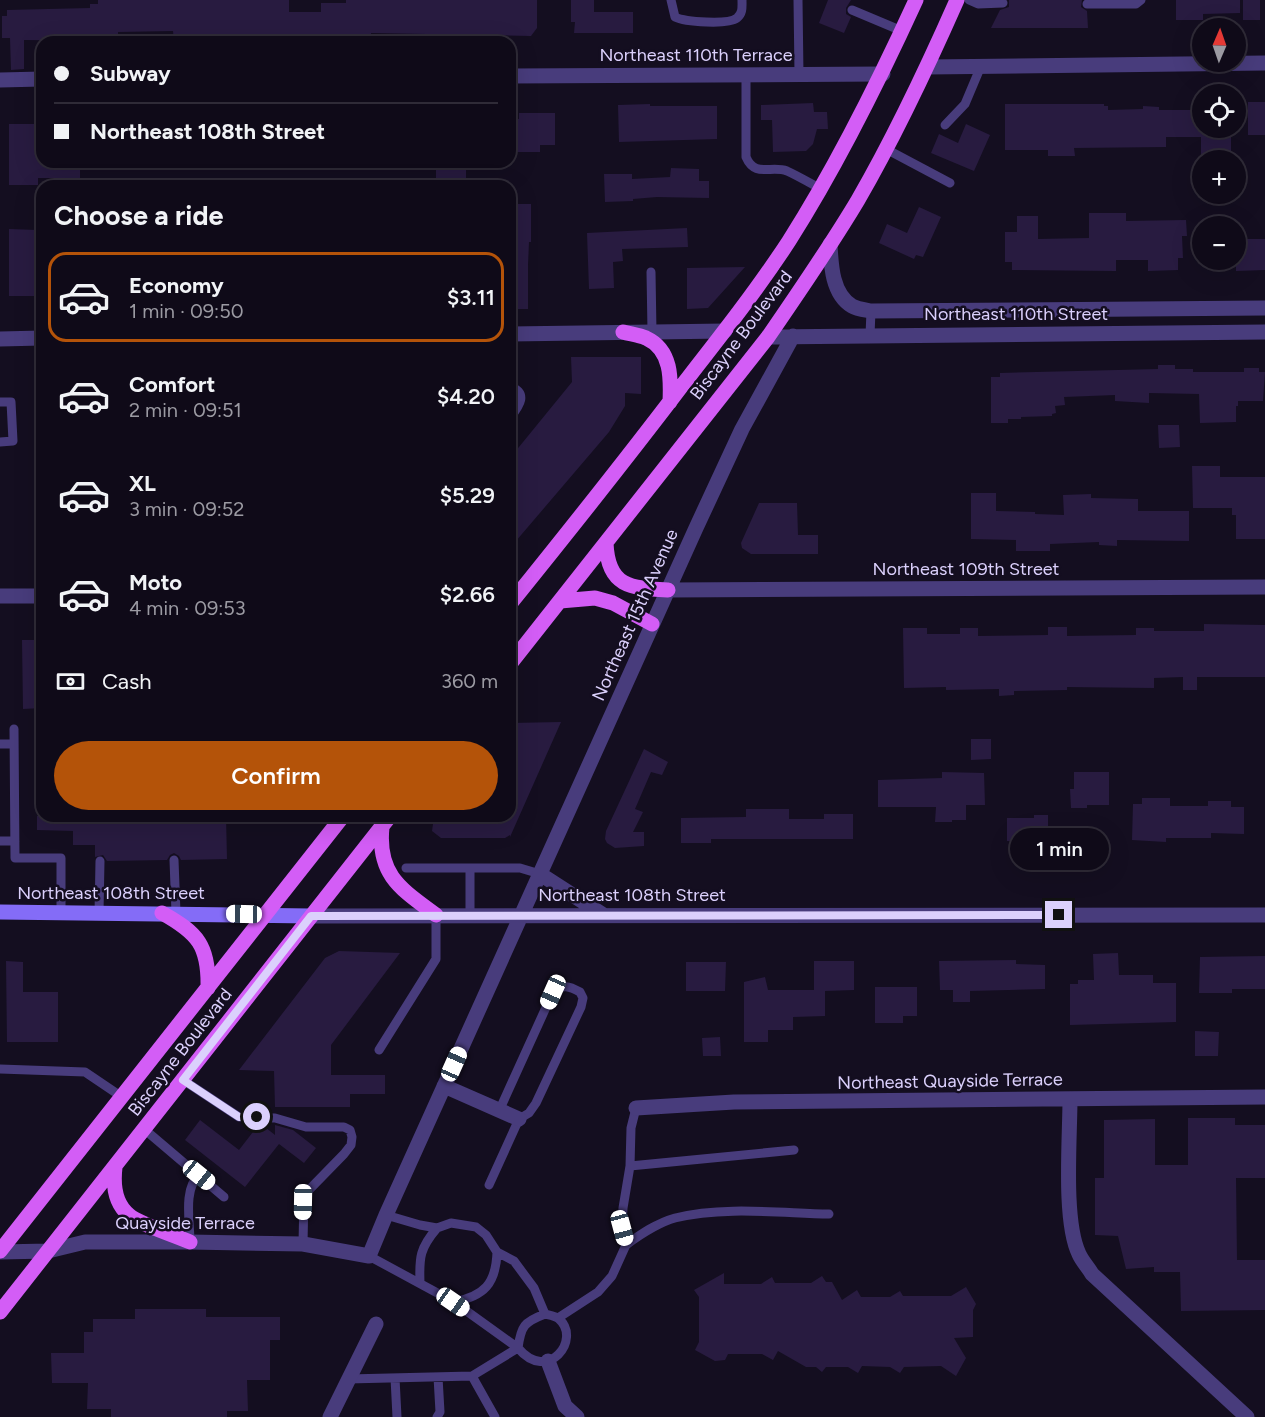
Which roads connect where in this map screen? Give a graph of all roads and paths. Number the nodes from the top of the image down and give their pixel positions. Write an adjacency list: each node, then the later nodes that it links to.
1 (671, 0): 2 (lane)
2 (742, 0)
3 (798, 0): 16 (lane)
4 (916, 0): 11 (main road, Biscayne Boulevard)
5 (957, 0): 14 (main road, Biscayne Boulevard)
6 (969, 0): 8 (lane)
7 (1141, 0): 9 (lane)
8 (1003, 3)
9 (1087, 4)
10 (852, 10): 11 (lane)
11 (902, 31): 17 (main road, Biscayne Boulevard)
12 (1265, 63): 13 (street)
13 (981, 66): 14 (street); 21 (lane)
14 (927, 67): 22 (main road, Biscayne Boulevard)
15 (746, 74): 16 (street, Northeast 110th Terrace); 18 (street, Northeast 110th Terrace); 24 (lane)
16 (799, 74): 17 (street, Northeast 110th Terrace)
17 (883, 74): 24 (main road, Biscayne Boulevard)
18 (516, 76)
19 (36, 79): 20 (street)
20 (0, 80)
21 (945, 125)
22 (886, 148): 23 (lane); 25 (main road, Biscayne Boulevard)
23 (951, 183)
24 (821, 189): 29 (main road, Biscayne Boulevard)
25 (830, 244): 28 (street, Northeast 110th Street); 36 (main road, Biscayne Boulevard)
26 (651, 272): 31 (lane)
27 (1265, 308): 28 (street, Northeast 110th Street)
28 (871, 311): 34 (lane)
29 (725, 331): 31 (street); 41 (main road, Biscayne Boulevard)
30 (623, 332): 31 (street); 33 (street); 41 (main road)
31 (652, 332)
32 (1265, 332): 34 (street, Northeast 110th Street)
33 (516, 333)
34 (870, 335): 35 (street, Northeast 110th Street)
35 (793, 336): 36 (street, Northeast 110th Street); 47 (street, Northeast 15th Avenue)
36 (768, 337): 44 (main road, Biscayne Boulevard)
37 (36, 338): 38 (street)
38 (0, 339)
39 (516, 390): 42 (lane)
40 (0, 402): 43 (lane)
41 (670, 402): 45 (main road, Biscayne Boulevard)
42 (516, 410)
43 (0, 442)
44 (606, 543): 47 (main road); 50 (main road, Biscayne Boulevard)
45 (517, 586)
46 (1265, 587): 47 (street, Northeast 109th Street)
47 (668, 590): 51 (street, Northeast 15th Avenue)
48 (0, 596): 49 (street)
49 (36, 596)
50 (560, 601): 51 (main road); 52 (main road, Biscayne Boulevard)
51 (652, 624): 65 (street, Northeast 15th Avenue)
52 (516, 656)
53 (14, 729): 55 (lane)
54 (0, 744): 55 (lane)
55 (14, 744): 59 (lane)
56 (339, 822): 70 (main road, Biscayne Boulevard)
57 (385, 822): 76 (main road, Biscayne Boulevard)
58 (386, 822): 73 (main road)
59 (15, 841): 60 (lane); 67 (lane)
60 (0, 842)
61 (174, 860): 69 (lane)
62 (100, 861): 68 (lane)
63 (406, 868): 64 (lane)
64 (470, 868): 65 (lane); 74 (lane)
65 (540, 874): 71 (street, Northeast 15th Avenue); 72 (street)
66 (0, 912): 67 (street, Northeast 108th Street)
67 (61, 913): 68 (street, Northeast 108th Street)
68 (99, 913): 69 (street, Northeast 108th Street)
69 (169, 913): 70 (street, Northeast 108th Street); 77 (main road)
70 (267, 914): 76 (street, Northeast 108th Street); 77 (main road, Biscayne Boulevard)
71 (522, 914): 72 (street, Northeast 108th Street); 74 (street, Northeast 108th Street); 81 (street, Northeast 15th Avenue)
72 (602, 914): 75 (street, Northeast 108th Street)
73 (436, 915): 74 (street, Northeast 108th Street); 76 (street, Northeast 108th Street); 78 (lane)
74 (470, 915)
75 (1265, 915)
76 (311, 916): 80 (main road, Biscayne Boulevard)
77 (208, 988): 82 (main road, Biscayne Boulevard)
78 (379, 1050)
79 (0, 1069): 82 (lane)
80 (183, 1080): 88 (main road, Biscayne Boulevard); 99 (lane)
81 (444, 1086): 86 (street); 96 (street, Northeast 15th Avenue)
82 (122, 1097): 101 (main road, Biscayne Boulevard)
83 (1265, 1097): 84 (street, Northeast Quayside Terrace)
84 (1070, 1099): 85 (street, Northeast Quayside Terrace); 122 (street)
85 (636, 1108): 90 (lane)
86 (499, 1111): 87 (street); 87 (lane)
87 (519, 1119): 93 (lane)
88 (144, 1129): 91 (main road, Biscayne Boulevard); 92 (lane)
89 (794, 1150): 90 (lane)
90 (630, 1166): 100 (lane)
91 (115, 1167): 98 (main road); 102 (main road, Biscayne Boulevard)
92 (199, 1175): 94 (lane); 98 (lane)
93 (489, 1185)
94 (224, 1197)
95 (829, 1214): 100 (lane)
96 (386, 1215): 97 (lane); 104 (street, Northeast 15th Avenue)
97 (437, 1228): 103 (lane); 105 (lane)
98 (190, 1242): 99 (street, Quayside Terrace); 102 (street, Quayside Terrace)
99 (303, 1244): 104 (street, Quayside Terrace)
100 (626, 1245): 109 (lane)
101 (0, 1251): 102 (street, Quayside Terrace)
102 (48, 1251): 107 (main road, Biscayne Boulevard)
103 (497, 1252): 106 (lane); 108 (lane)
104 (369, 1256): 105 (lane)
105 (420, 1283): 106 (lane)
106 (453, 1302): 111 (lane)
107 (0, 1312)
108 (545, 1314): 109 (lane); 111 (lane)
109 (558, 1318): 112 (lane)
110 (376, 1323): 116 (street)
111 (518, 1348): 112 (lane); 113 (lane)
112 (548, 1361): 121 (street)
113 (472, 1376): 114 (lane); 120 (lane)
114 (438, 1377): 115 (lane); 119 (lane)
115 (395, 1378): 116 (lane); 118 (lane)
116 (348, 1379): 117 (street)
117 (330, 1417)
118 (397, 1417)
119 (436, 1417)
120 (495, 1417)
121 (577, 1417)
122 (1247, 1417)

